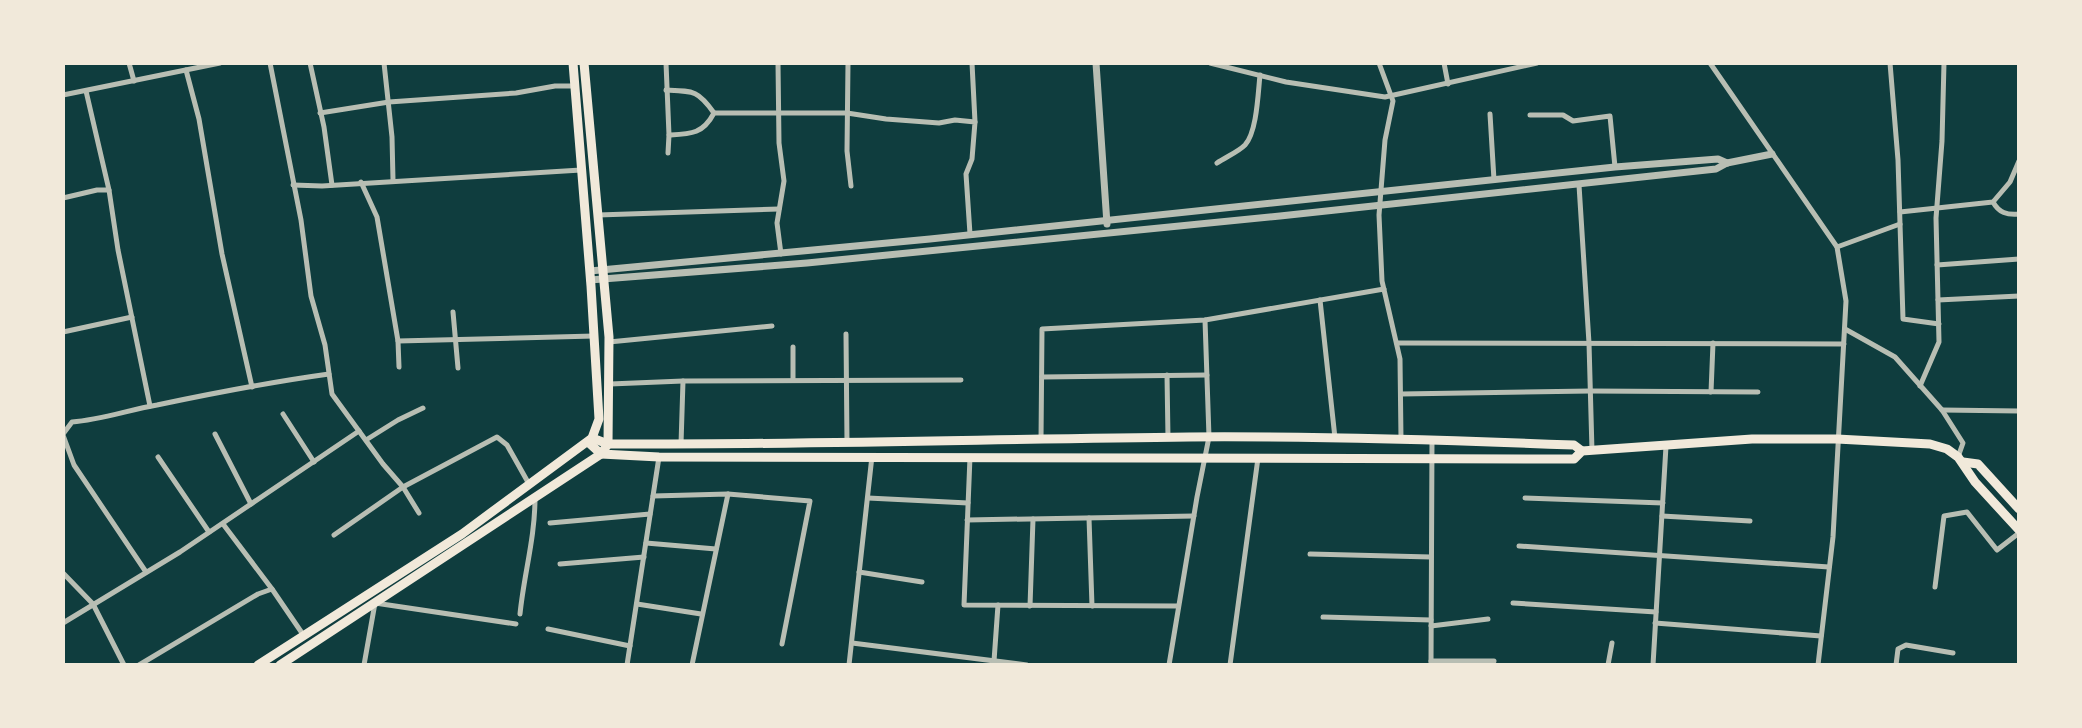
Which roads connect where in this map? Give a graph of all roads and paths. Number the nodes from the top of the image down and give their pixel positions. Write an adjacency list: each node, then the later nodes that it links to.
1 (129, 63): 22 (street)
2 (220, 63): 20 (street)
3 (270, 63): 48 (street)
4 (310, 63): 30 (street)
5 (384, 63): 29 (street)
6 (573, 63): 24 (main road)
7 (584, 63): 61 (main road)
8 (666, 63): 25 (street)
9 (778, 63): 32 (street)
10 (848, 63): 33 (street)
11 (972, 63): 36 (street)
12 (1096, 63): 62 (street)
13 (1210, 63): 21 (street)
14 (1379, 63): 28 (street)
15 (1444, 63): 23 (street)
16 (1537, 63): 23 (street)
17 (1710, 63): 39 (street)
18 (1890, 63): 59 (street)
19 (1944, 63): 58 (street)
20 (186, 70): 22 (street); 105 (street)
21 (1260, 75): 28 (street); 41 (street)
22 (134, 81): 26 (street)
23 (1448, 84): 28 (street)
24 (575, 86): 29 (street); 44 (main road)
25 (666, 90): 31 (street); 37 (street)
26 (86, 91): 27 (street); 52 (street)
27 (63, 95)
28 (1393, 95): 53 (street)
29 (389, 102): 30 (street); 45 (street)
30 (320, 113): 49 (street)
31 (714, 113): 32 (street); 37 (street)
32 (778, 113): 33 (street); 57 (street)
33 (847, 113): 36 (street); 51 (street)
34 (1490, 114): 46 (street)
35 (1531, 115): 43 (street)
36 (975, 122): 65 (street)
37 (668, 135): 38 (street)
38 (668, 153)
39 (1772, 154): 42 (street); 66 (street)
40 (2019, 161): 55 (street)
41 (1217, 163)
42 (1727, 163): 43 (street); 50 (street)
43 (1615, 167): 46 (street)
44 (581, 170): 45 (street); 71 (main road)
45 (393, 180): 47 (street)
46 (1494, 180): 53 (street)
47 (361, 183): 49 (street); 86 (street)
48 (293, 185): 49 (street); 95 (street)
49 (331, 185)
50 (1579, 185): 56 (street); 89 (street)
51 (851, 186)
52 (109, 190): 54 (street); 77 (street)
53 (1381, 193): 56 (street); 62 (street)
54 (63, 198)
55 (1993, 202): 58 (street); 60 (street)
56 (1381, 205): 64 (street); 72 (street)
57 (779, 209): 61 (street); 67 (street)
58 (1937, 209): 59 (street); 69 (street)
59 (1900, 212): 63 (street)
60 (2019, 214)
61 (598, 215): 70 (main road)
62 (1107, 220): 64 (street); 65 (street)
63 (1900, 224): 66 (street); 79 (street)
64 (1107, 232): 70 (street)
65 (970, 234): 67 (street)
66 (1837, 247): 81 (street)
67 (782, 254): 70 (street)
68 (2019, 259): 69 (street)
69 (1937, 265): 75 (street)
70 (604, 275): 71 (street); 87 (main road)
71 (590, 276): 84 (main road)
72 (1384, 289): 74 (street); 88 (street)
73 (2019, 296): 75 (street)
74 (1320, 300): 78 (street); 120 (street)
75 (1938, 300): 79 (street)
76 (453, 312): 85 (street)
77 (132, 317): 82 (street); 110 (street)
78 (1205, 320): 97 (street); 98 (street)
79 (1939, 324): 104 (street)
80 (772, 326): 87 (street)
81 (1845, 329): 91 (street); 104 (street)
82 (63, 332)
83 (846, 334): 100 (street)
84 (594, 336): 85 (street); 124 (main road)
85 (456, 340): 86 (street); 94 (street)
86 (398, 341): 93 (street)
87 (609, 342): 103 (main road)
88 (1397, 342): 89 (street); 109 (street)
89 (1589, 343): 90 (street); 106 (street)
90 (1713, 343): 91 (street); 107 (street)
91 (1844, 344): 122 (street)
92 (793, 347): 99 (street)
93 (399, 367)
94 (458, 368)
95 (329, 374): 105 (street); 115 (street)
96 (1167, 375): 97 (street); 98 (street); 119 (street)
97 (1207, 375): 118 (street)
98 (1042, 377): 125 (street)
99 (793, 379): 100 (street); 102 (street)
100 (846, 380): 101 (street); 127 (street)
101 (961, 380)
102 (684, 381): 103 (street); 129 (street)
103 (610, 384): 128 (main road)
104 (1920, 386): 112 (street)
105 (252, 387): 110 (street)
106 (1590, 391): 107 (street); 109 (street); 132 (street)
107 (1711, 392): 108 (street)
108 (1758, 393)
109 (1401, 394): 121 (street)
110 (150, 406): 116 (street)
111 (423, 408): 123 (street)
112 (1942, 411): 113 (street); 141 (street)
113 (2019, 411)
114 (284, 414): 142 (street)
115 (359, 431): 123 (street); 142 (street)
116 (63, 434): 176 (street)
117 (215, 434): 152 (street)
118 (1209, 437): 119 (main road); 120 (main road); 138 (street)
119 (1168, 438): 125 (main road)
120 (1335, 438): 121 (main road)
121 (1401, 439): 126 (main road)
122 (1837, 439): 130 (main road); 141 (main road); 175 (street)
123 (366, 440): 144 (street)
124 (590, 440): 128 (main road); 133 (main road); 143 (main road)
125 (1041, 440): 127 (main road)
126 (1432, 440): 131 (main road); 140 (street)
127 (847, 443): 129 (main road)
128 (608, 444): 129 (main road); 133 (main road)
129 (681, 444)
130 (1666, 446): 132 (main road); 151 (street)
131 (1582, 451): 132 (main road); 140 (main road)
132 (1592, 451)
133 (601, 454): 136 (main road); 147 (main road)
134 (872, 456): 136 (main road); 137 (main road); 148 (street)
135 (158, 457): 164 (street)
136 (659, 457): 146 (street)
137 (970, 457): 138 (main road); 150 (street)
138 (1205, 458): 139 (main road); 156 (street)
139 (1258, 458): 140 (main road); 222 (street)
140 (1432, 459): 173 (street)
141 (1961, 460): 153 (main road); 165 (main road)
142 (314, 462): 152 (street)
143 (529, 485): 144 (street); 182 (main road)
144 (403, 487): 154 (street); 166 (street)
145 (728, 494): 146 (street); 169 (street); 203 (street)
146 (653, 496): 155 (street)
147 (535, 498): 183 (main road); 192 (street)
148 (867, 498): 150 (street); 177 (street)
149 (1525, 498): 151 (street)
150 (968, 503): 160 (street)
151 (1663, 503): 157 (street)
152 (251, 504): 163 (street)
153 (2019, 509)
154 (419, 513)
155 (650, 514): 162 (street); 167 (street)
156 (1194, 516): 158 (street); 190 (street)
157 (1662, 516): 161 (street); 171 (street)
158 (1089, 518): 159 (street); 189 (street)
159 (1033, 519): 160 (street); 188 (street)
160 (967, 520): 187 (street)
161 (1750, 521)
162 (551, 523)
163 (223, 524): 164 (street); 181 (street)
164 (209, 532): 176 (street)
165 (2019, 532): 180 (street)
166 (334, 535)
167 (646, 543): 169 (street); 172 (street)
168 (1520, 546): 171 (street)
169 (716, 549): 193 (street)
170 (1310, 554): 173 (street)
171 (1659, 556): 175 (street); 191 (street)
172 (644, 557): 174 (street); 186 (street)
173 (1431, 557): 197 (street)
174 (560, 564)
175 (1829, 567): 202 (street)
176 (146, 572): 185 (street)
177 (859, 572): 179 (street); 204 (street)
178 (63, 573): 185 (street)
179 (922, 582)
180 (1935, 587)
181 (272, 590): 201 (street); 213 (street)
182 (369, 594): 183 (street); 201 (main road)
183 (375, 603): 199 (street); 215 (main road); 216 (street)
184 (1513, 603): 191 (street)
185 (93, 604): 196 (street); 212 (street)
186 (637, 604): 193 (street); 206 (street)
187 (998, 605): 188 (street); 208 (street)
188 (1030, 606): 189 (street)
189 (1092, 606): 190 (street)
190 (1178, 606): 221 (street)
191 (1656, 612): 198 (street)
192 (520, 614)
193 (701, 614): 218 (street)
194 (1323, 617): 197 (street)
195 (1488, 619): 197 (street)
196 (63, 623)
197 (1431, 623): 210 (street)
198 (1655, 623): 202 (street); 224 (street)
199 (516, 624)
200 (548, 629): 206 (street)
201 (304, 636): 214 (main road)
202 (1821, 636): 225 (street)
203 (782, 643)
204 (852, 643): 208 (street); 219 (street)
205 (1612, 643): 223 (street)
206 (630, 646): 217 (street)
207 (1954, 653): 226 (street)
208 (994, 661): 211 (street)
209 (1494, 661): 210 (street)
210 (1431, 663)
211 (1016, 664): 220 (street)
212 (124, 665)
213 (139, 665)
214 (258, 665)
215 (280, 665)
216 (364, 665)
217 (628, 665)
218 (694, 665)
219 (849, 665)
220 (1027, 665)
221 (1169, 665)
222 (1230, 665)
223 (1608, 665)
224 (1653, 665)
225 (1818, 665)
226 (1896, 665)

